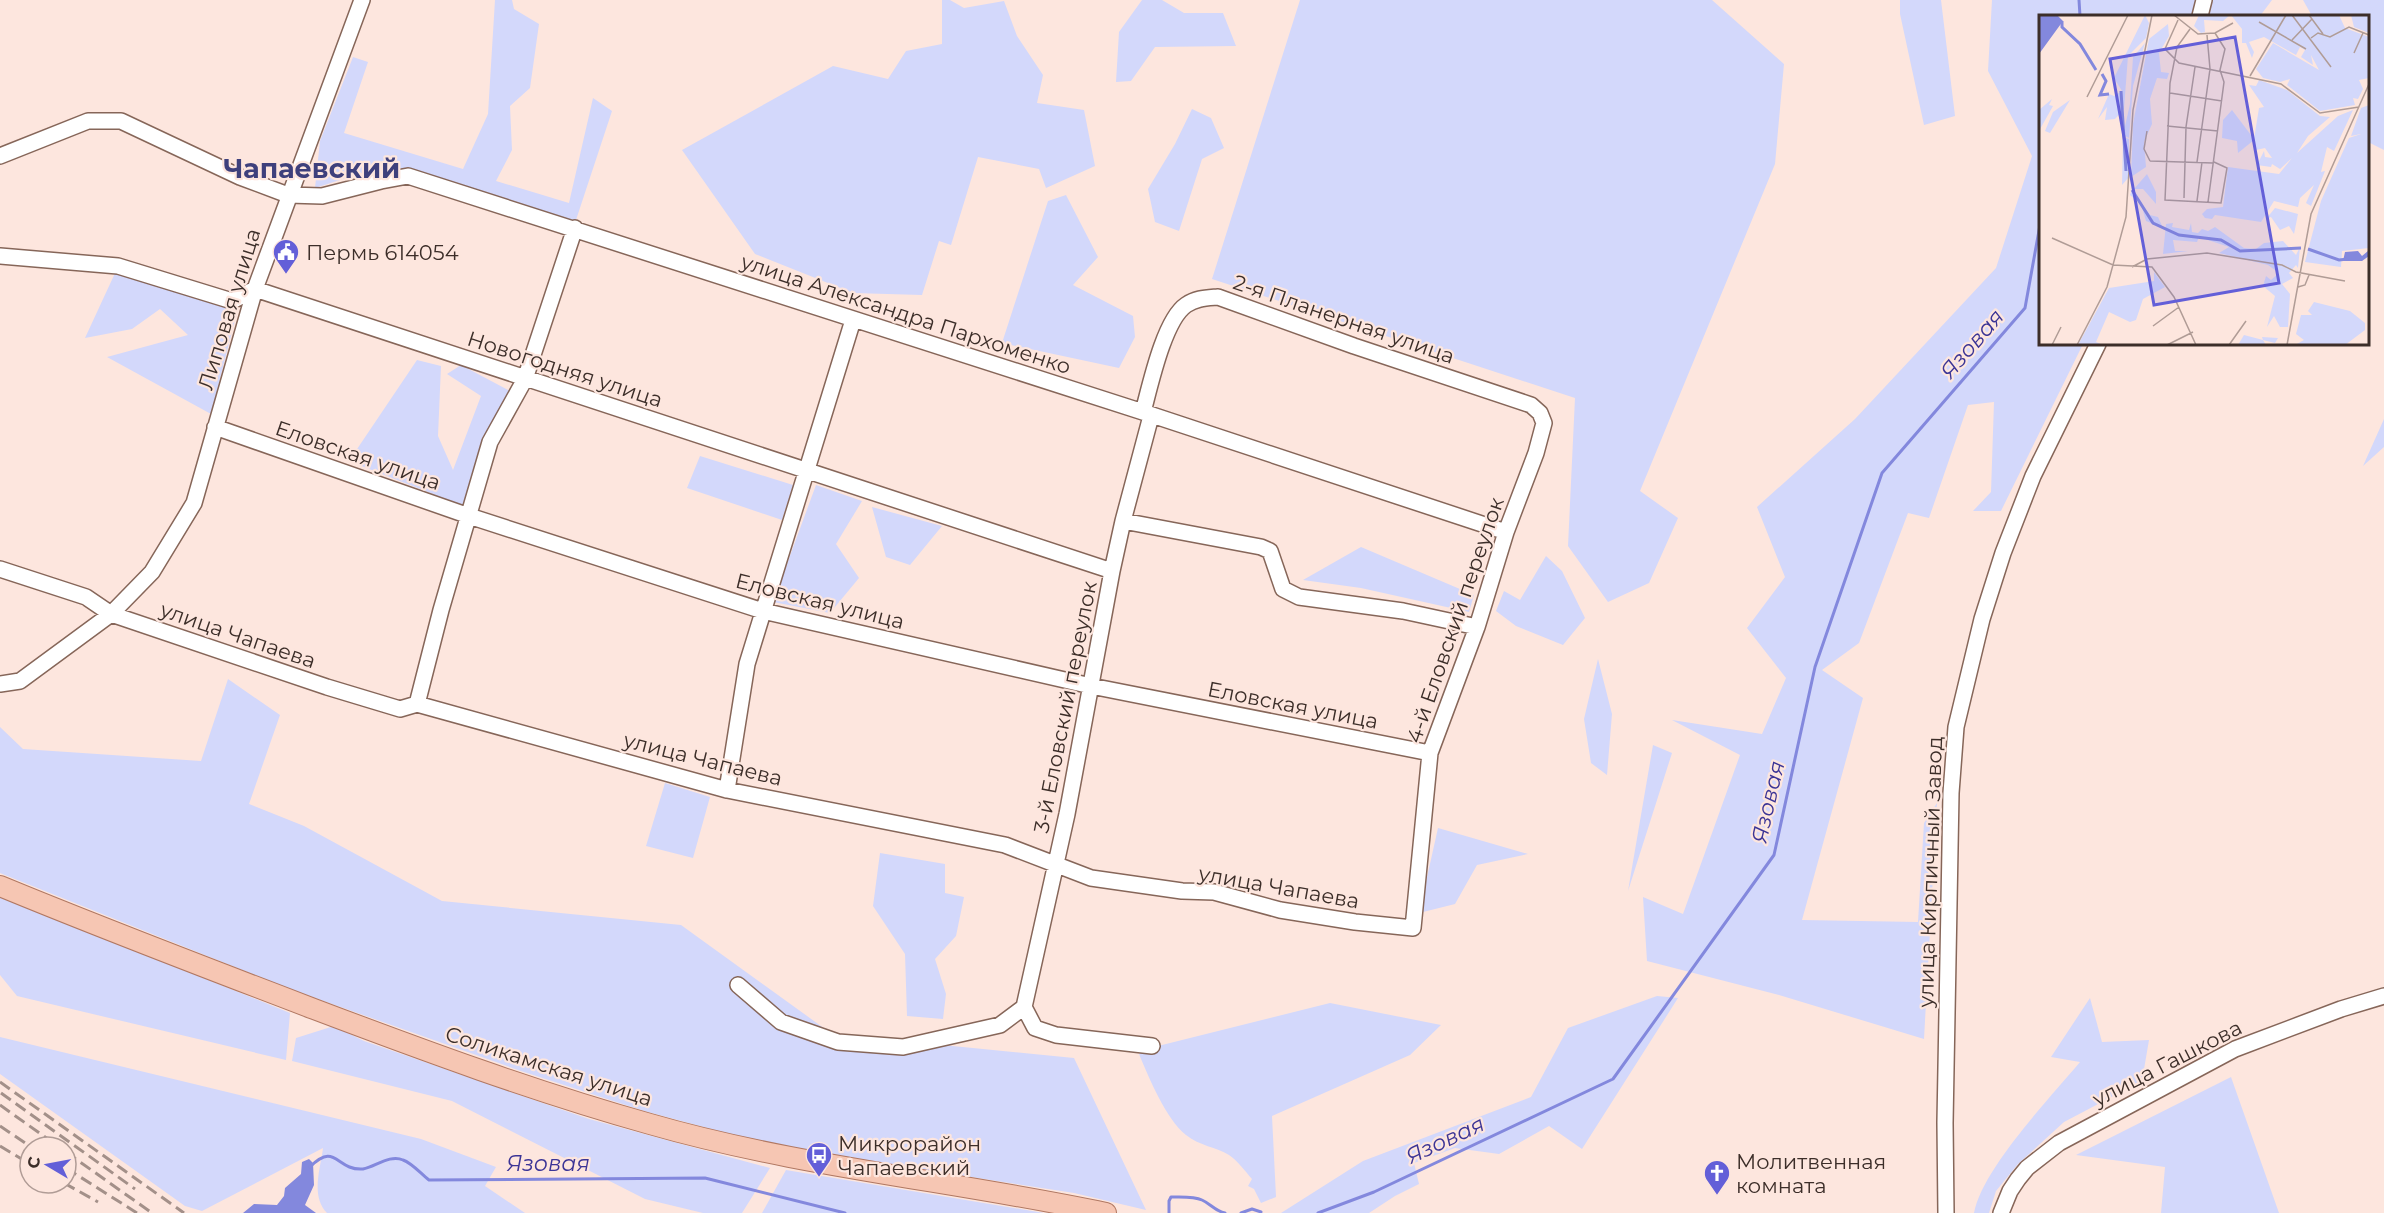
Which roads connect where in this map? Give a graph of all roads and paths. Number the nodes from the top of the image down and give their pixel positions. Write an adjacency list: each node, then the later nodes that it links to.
1 (362, 0): 5 (street, Липовая улица)
2 (2204, 0): 3 (street)
3 (2200, 15)
4 (0, 156): 5 (street, улица Александра Пархоменко)
5 (288, 195): 6 (street, улица Александра Пархоменко); 8 (street, Липовая улица)
6 (575, 228): 9 (street, улица Александра Пархоменко); 11 (street)
7 (0, 256): 8 (street)
8 (255, 289): 11 (street, Новогодняя улица); 14 (street, Липовая улица)
9 (853, 320): 13 (street, улица Александра Пархоменко); 15 (street)
10 (2098, 345): 37 (street, улица Кирпичный Завод)
11 (525, 379): 15 (street, Новогодняя улица); 16 (street)
12 (1531, 405): 13 (street, 2-я Планерная улица); 18 (street, 4-й Еловский переулок)
13 (1147, 414): 17 (street, 3-й Еловский переулок); 18 (street, улица Александра Пархоменко)
14 (215, 427): 16 (street, Еловская улица); 22 (street, Липовая улица)
15 (807, 470): 20 (street, Новогодняя улица); 21 (street)
16 (470, 516): 21 (street, Еловская улица); 26 (street)
17 (1123, 521): 20 (street, 3-й Еловский переулок); 23 (street)
18 (1506, 532): 23 (street, 4-й Еловский переулок)
19 (0, 569): 22 (street, улица Чапаева)
20 (1112, 571): 25 (street, 3-й Еловский переулок)
21 (763, 611): 25 (street, Еловская улица); 28 (street)
22 (111, 614): 24 (street, Липовая улица); 26 (street, улица Чапаева)
23 (1477, 627): 27 (street, 4-й Еловский переулок)
24 (0, 684)
25 (1091, 686): 27 (street, Еловская улица); 29 (street, 3-й Еловский переулок)
26 (417, 704): 28 (street, улица Чапаева)
27 (1430, 753): 31 (street, 4-й Еловский переулок)
28 (727, 790): 29 (street, улица Чапаева)
29 (1056, 863): 31 (street, улица Чапаева); 34 (street, 3-й Еловский переулок)
30 (0, 886): 36 (main road, Соликамская улица)
31 (1413, 928)
32 (738, 985): 34 (street)
33 (2384, 996): 38 (street, улица Гашкова)
34 (1024, 1007): 35 (street)
35 (1152, 1046)
36 (1106, 1213)
37 (1946, 1213)
38 (2001, 1213)

